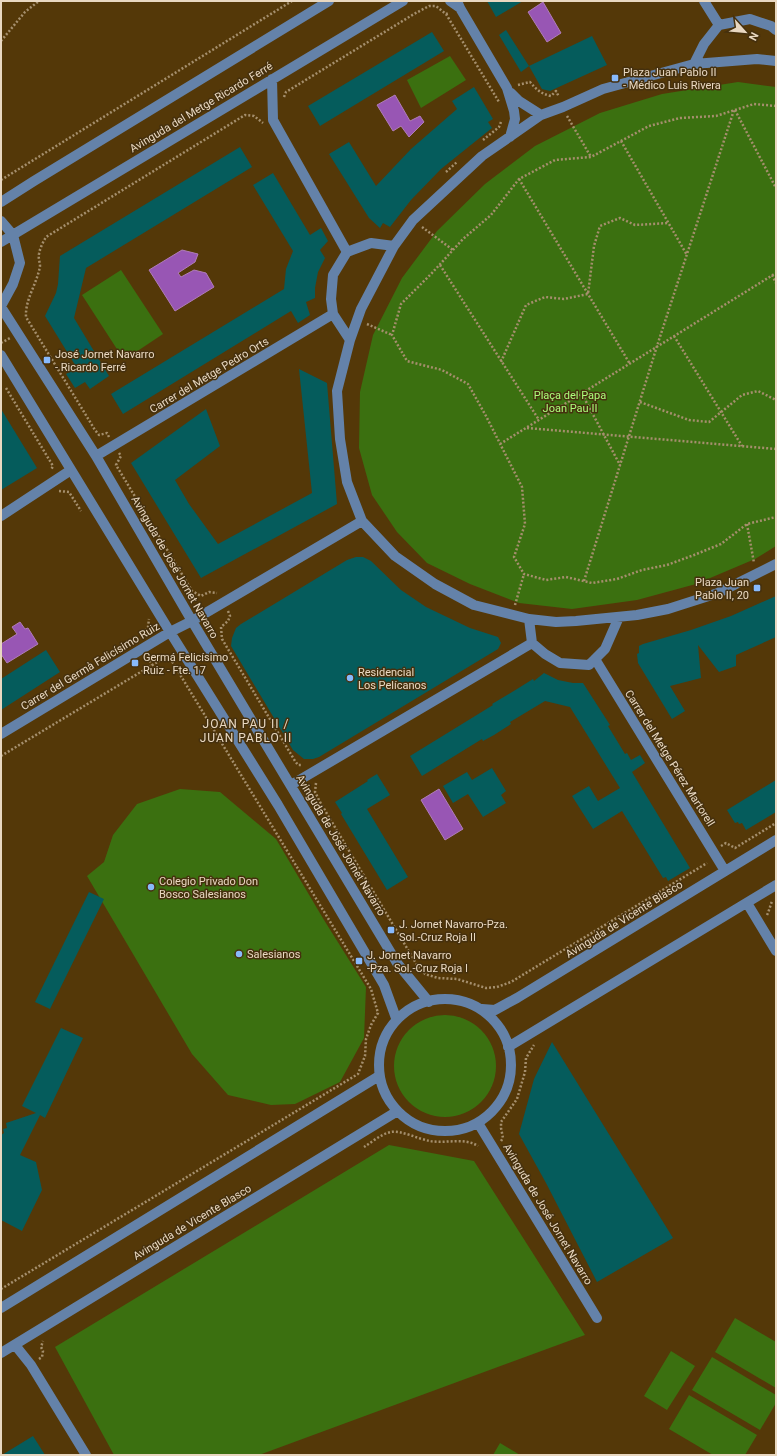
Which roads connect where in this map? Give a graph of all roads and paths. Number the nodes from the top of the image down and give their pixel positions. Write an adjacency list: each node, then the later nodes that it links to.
1 (38, 1): 11 (path)
2 (292, 1): 30 (path)
3 (329, 1): 32 (street)
4 (403, 1): 14 (street, Avinguda del Metge Ricardo Ferré)
5 (450, 1): 7 (street)
6 (704, 1): 9 (street)
7 (459, 5): 15 (street)
8 (446, 14): 16 (path)
9 (719, 25): 10 (street); 13 (street)
10 (776, 30)
11 (1, 41)
12 (776, 61): 13 (street)
13 (694, 64): 19 (street)
14 (272, 79): 36 (street, Avinguda del Metge Ricardo Ferré); 40 (street)
15 (507, 88): 16 (path); 19 (path); 21 (street); 23 (street)
16 (497, 99): 18 (path)
17 (776, 106): 20 (path)
18 (502, 107)
19 (563, 107): 21 (street); 26 (path)
20 (734, 110): 24 (path); 31 (path); 41 (path)
21 (541, 115): 23 (street)
22 (503, 119): 25 (path)
23 (510, 137): 33 (street)
24 (622, 141): 26 (path); 35 (path)
25 (479, 144)
26 (591, 157): 29 (path)
27 (462, 158): 28 (path)
28 (445, 173)
29 (519, 179): 39 (path); 46 (path)
30 (1, 180)
31 (776, 188)
32 (1, 202)
33 (413, 220): 38 (street); 39 (path)
34 (1, 221): 36 (street)
35 (669, 223): 41 (path); 46 (path)
36 (13, 235): 37 (street, Avinguda del Metge Ricardo Ferré); 47 (street)
37 (1, 242)
38 (394, 246): 40 (street); 49 (street)
39 (453, 250): 42 (path)
40 (347, 252): 48 (street)
41 (687, 255): 53 (path)
42 (440, 265): 50 (path); 55 (path)
43 (776, 273): 44 (path)
44 (772, 275): 45 (path); 51 (path)
45 (776, 283)
46 (588, 294): 55 (path); 56 (path)
47 (1, 307): 69 (street, Avinguda de José Jornet Navarro)
48 (333, 314): 52 (street); 69 (street, Carrer del Metge Pedro Orts)
49 (357, 320): 50 (path); 52 (street)
50 (392, 335): 66 (path)
51 (674, 336): 53 (path); 61 (path)
52 (350, 340): 76 (street)
53 (657, 346): 56 (path); 60 (path)
54 (1, 355): 71 (street)
55 (501, 362): 62 (path)
56 (630, 364): 58 (path)
57 (5, 386): 72 (path)
58 (582, 394): 62 (path); 64 (path)
59 (776, 400): 61 (path)
60 (640, 402): 61 (path); 65 (path)
61 (720, 412): 67 (path)
62 (539, 420): 63 (path)
63 (526, 428): 64 (path); 66 (path)
64 (604, 434): 65 (path); 70 (path)
65 (630, 437): 67 (path); 70 (path)
66 (500, 444): 79 (path)
67 (742, 446): 68 (path)
68 (776, 449)
69 (96, 456): 86 (street, Avinguda de José Jornet Navarro)
70 (621, 466): 81 (path)
71 (72, 470): 72 (street); 87 (street)
72 (53, 482): 73 (path); 74 (street)
73 (82, 512)
74 (1, 516)
75 (776, 517): 77 (path)
76 (362, 521): 82 (street); 86 (street, Carrer del Germà Felicísimo Ruiz)
77 (747, 524): 80 (path); 81 (path)
78 (776, 564): 80 (street)
79 (524, 574): 81 (path); 82 (path)
80 (756, 574): 83 (street)
81 (584, 581)
82 (512, 615): 85 (street)
83 (619, 617): 85 (street); 90 (street)
84 (149, 618): 89 (path)
85 (529, 619): 88 (street)
86 (192, 621): 87 (street, Carrer del Germà Felicísimo Ruiz); 94 (street, Avinguda de José Jornet Navarro)
87 (170, 632): 89 (street, Carrer del Germà Felicísimo Ruiz); 104 (street)
88 (532, 643): 90 (street); 94 (street)
89 (143, 648): 91 (path); 92 (street, Carrer del Germà Felicísimo Ruiz)
90 (595, 659): 96 (street, Carrer del Metge Pérez Martorell)
91 (152, 665): 93 (path); 112 (path)
92 (1, 734)
93 (1, 756)
94 (291, 785): 102 (street, Avinguda de José Jornet Navarro)
95 (776, 840): 96 (street, Avinguda de Vicente Blasco)
96 (725, 870): 103 (street, Avinguda de Vicente Blasco)
97 (776, 885): 99 (street)
98 (776, 899): 100 (path)
99 (747, 903): 100 (street); 106 (street)
100 (758, 921): 101 (street)
101 (776, 951)
102 (429, 1002): 103 (street); 104 (street)
103 (482, 1009): 106 (street)
104 (396, 1018): 107 (street)
105 (537, 1042): 110 (path)
106 (508, 1047): 109 (street)
107 (379, 1076): 108 (street); 113 (street)
108 (396, 1112): 109 (street); 116 (street, Avinguda de Vicente Blasco)
109 (478, 1123): 110 (street, Avinguda de José Jornet Navarro)
110 (493, 1147): 111 (path); 114 (street, Avinguda de José Jornet Navarro)
111 (358, 1150)
112 (1, 1289)
113 (1, 1308)
114 (597, 1318)
115 (49, 1338): 118 (path)
116 (14, 1345): 117 (street, Avinguda de Vicente Blasco); 118 (street)
117 (1, 1353)
118 (31, 1365): 119 (street)
119 (86, 1455)

